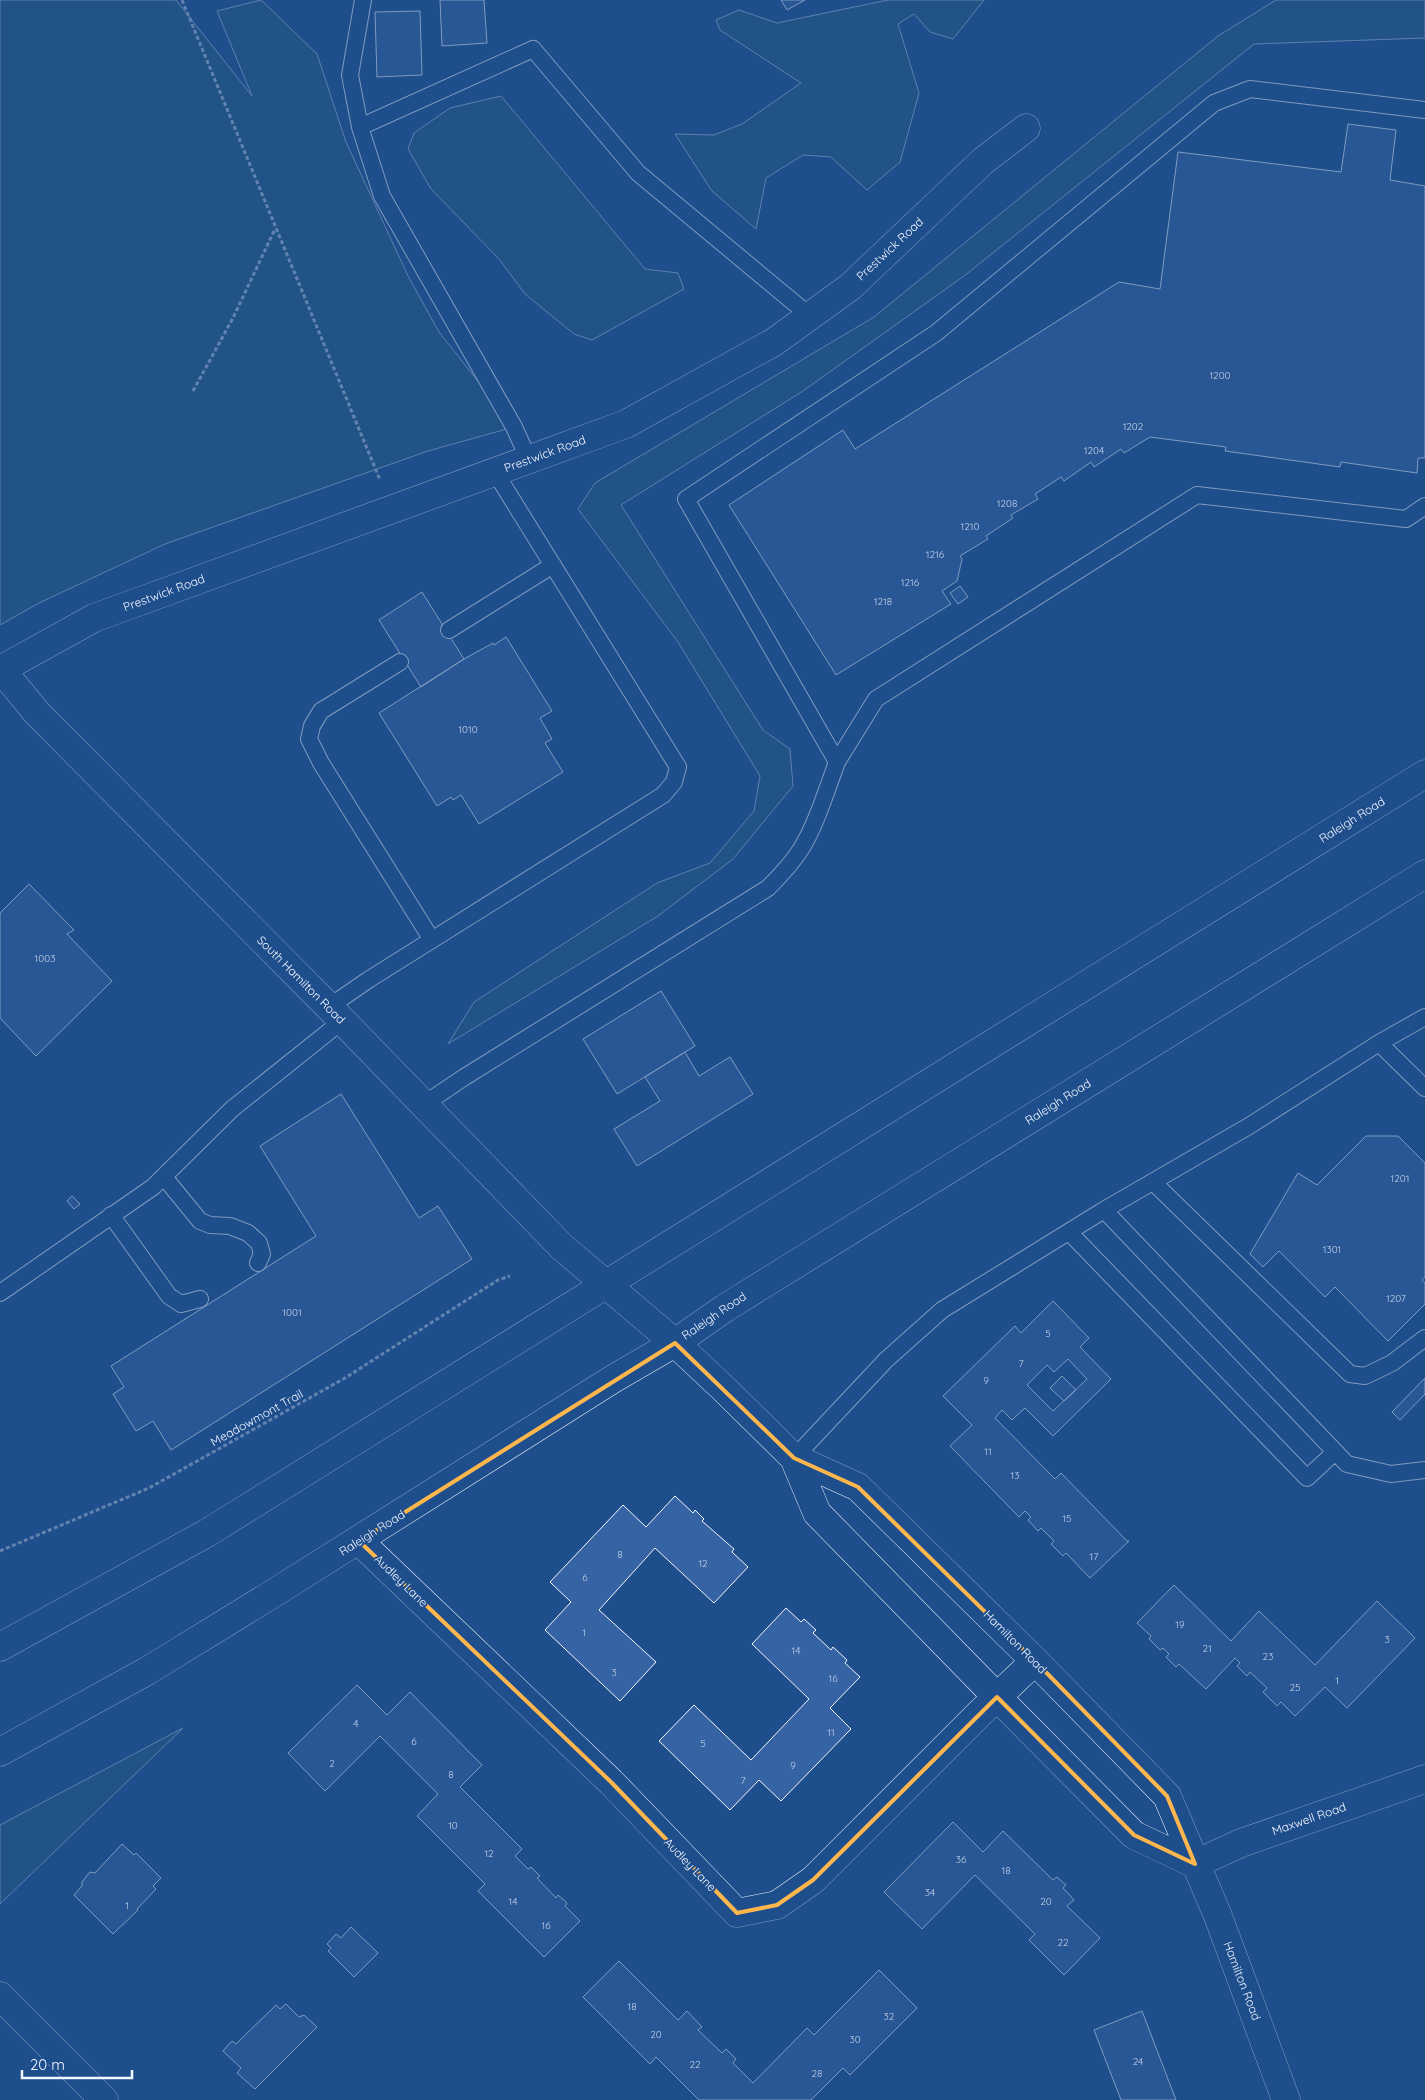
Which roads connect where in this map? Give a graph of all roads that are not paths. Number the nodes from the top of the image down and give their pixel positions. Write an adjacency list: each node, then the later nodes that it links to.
1 (363, 0): 3 (lane)
2 (1425, 110): 13 (lane)
3 (360, 127): 5 (lane); 6 (lane)
4 (1026, 128): 5 (street, Prestwick Road)
5 (810, 316): 6 (street, Prestwick Road)
6 (529, 460): 7 (street, Prestwick Road)
7 (495, 472): 9 (lane); 12 (street, Prestwick Road)
8 (1425, 506): 13 (lane)
9 (552, 565): 10 (lane); 16 (lane)
10 (449, 630)
11 (400, 662): 16 (lane)
12 (1, 670): 17 (street, South Hamilton Road)
13 (837, 762): 21 (lane)
14 (1425, 774): 28 (street, Raleigh Road)
15 (1425, 874): 32 (street, Raleigh Road)
16 (432, 940): 17 (lane)
17 (336, 1014): 21 (street, South Hamilton Road); 22 (lane)
18 (1425, 1017): 19 (lane)
19 (1379, 1043): 20 (lane); 23 (lane)
20 (1425, 1088)
21 (423, 1105): 28 (street, South Hamilton Road)
22 (164, 1176): 25 (lane); 27 (lane)
23 (1152, 1182): 24 (lane); 31 (lane)
24 (1104, 1210): 26 (lane); 33 (lane)
25 (111, 1215): 29 (lane); 30 (lane)
26 (1069, 1232): 33 (lane); 34 (lane)
27 (258, 1263)
28 (607, 1285): 32 (street, Hamilton Road); 37 (street, Raleigh Road)
29 (0, 1293)
30 (200, 1299)
31 (1425, 1338)
32 (674, 1343): 34 (street, Hamilton Road); 36 (street, Raleigh Road)
33 (1335, 1452): 35 (lane)
34 (794, 1458): 38 (street, Hamilton Road); 39 (street, Hamilton Road)
35 (1425, 1470)
36 (359, 1541): 39 (street, Audley Lane); 40 (street, Raleigh Road)
37 (0, 1647)
38 (1035, 1661): 39 (street, Audley Lane); 42 (street, Hamilton Road)
39 (997, 1697): 42 (street, Hamilton Road)
40 (0, 1752)
41 (1425, 1779): 42 (street, Maxwell Road)
42 (1195, 1864): 45 (street, Hamilton Road)
43 (0, 1996): 44 (street)
44 (104, 2100)
45 (1286, 2100)

